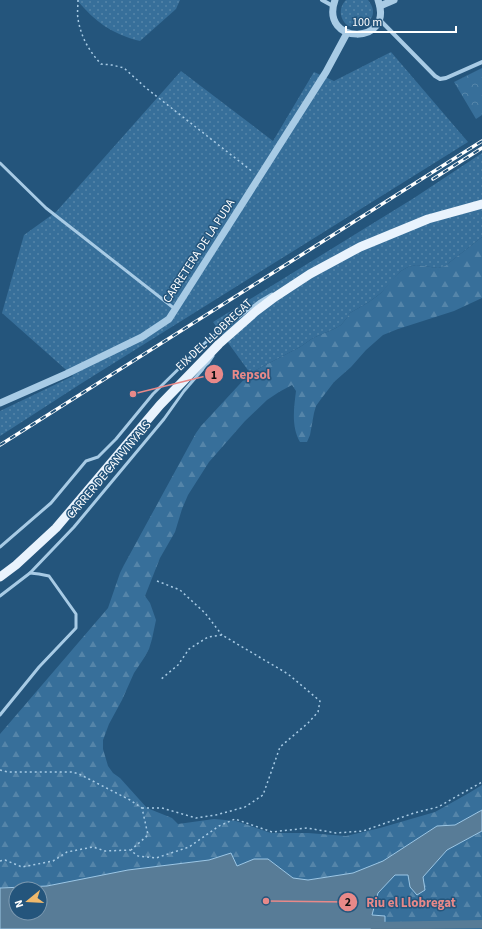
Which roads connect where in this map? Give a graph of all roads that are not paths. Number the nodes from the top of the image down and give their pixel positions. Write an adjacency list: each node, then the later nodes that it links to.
1 (322, 0): 3 (street)
2 (394, 0): 4 (street)
3 (334, 3): 6 (street)
4 (379, 3): 5 (street)
5 (380, 19): 6 (street); 7 (street)
6 (346, 33): 11 (street, CARRETERA DE LA PUDA)
7 (482, 62)
8 (0, 163): 11 (lane)
9 (482, 204): 10 (main road, EIX DEL LLOBREGAT)
10 (297, 282): 12 (main road, EIX DEL LLOBREGAT); 14 (lane)
11 (175, 309): 13 (street, CARRETERA DE LA PUDA)
12 (219, 344): 15 (lane, CARRER DE CAN VINYALS); 16 (main road, EIX DEL LLOBREGAT)
13 (0, 403)
14 (0, 547)
15 (30, 573): 17 (lane, CARRER DE CAN VINYALS); 18 (lane)
16 (0, 577)
17 (0, 596)
18 (0, 715)

